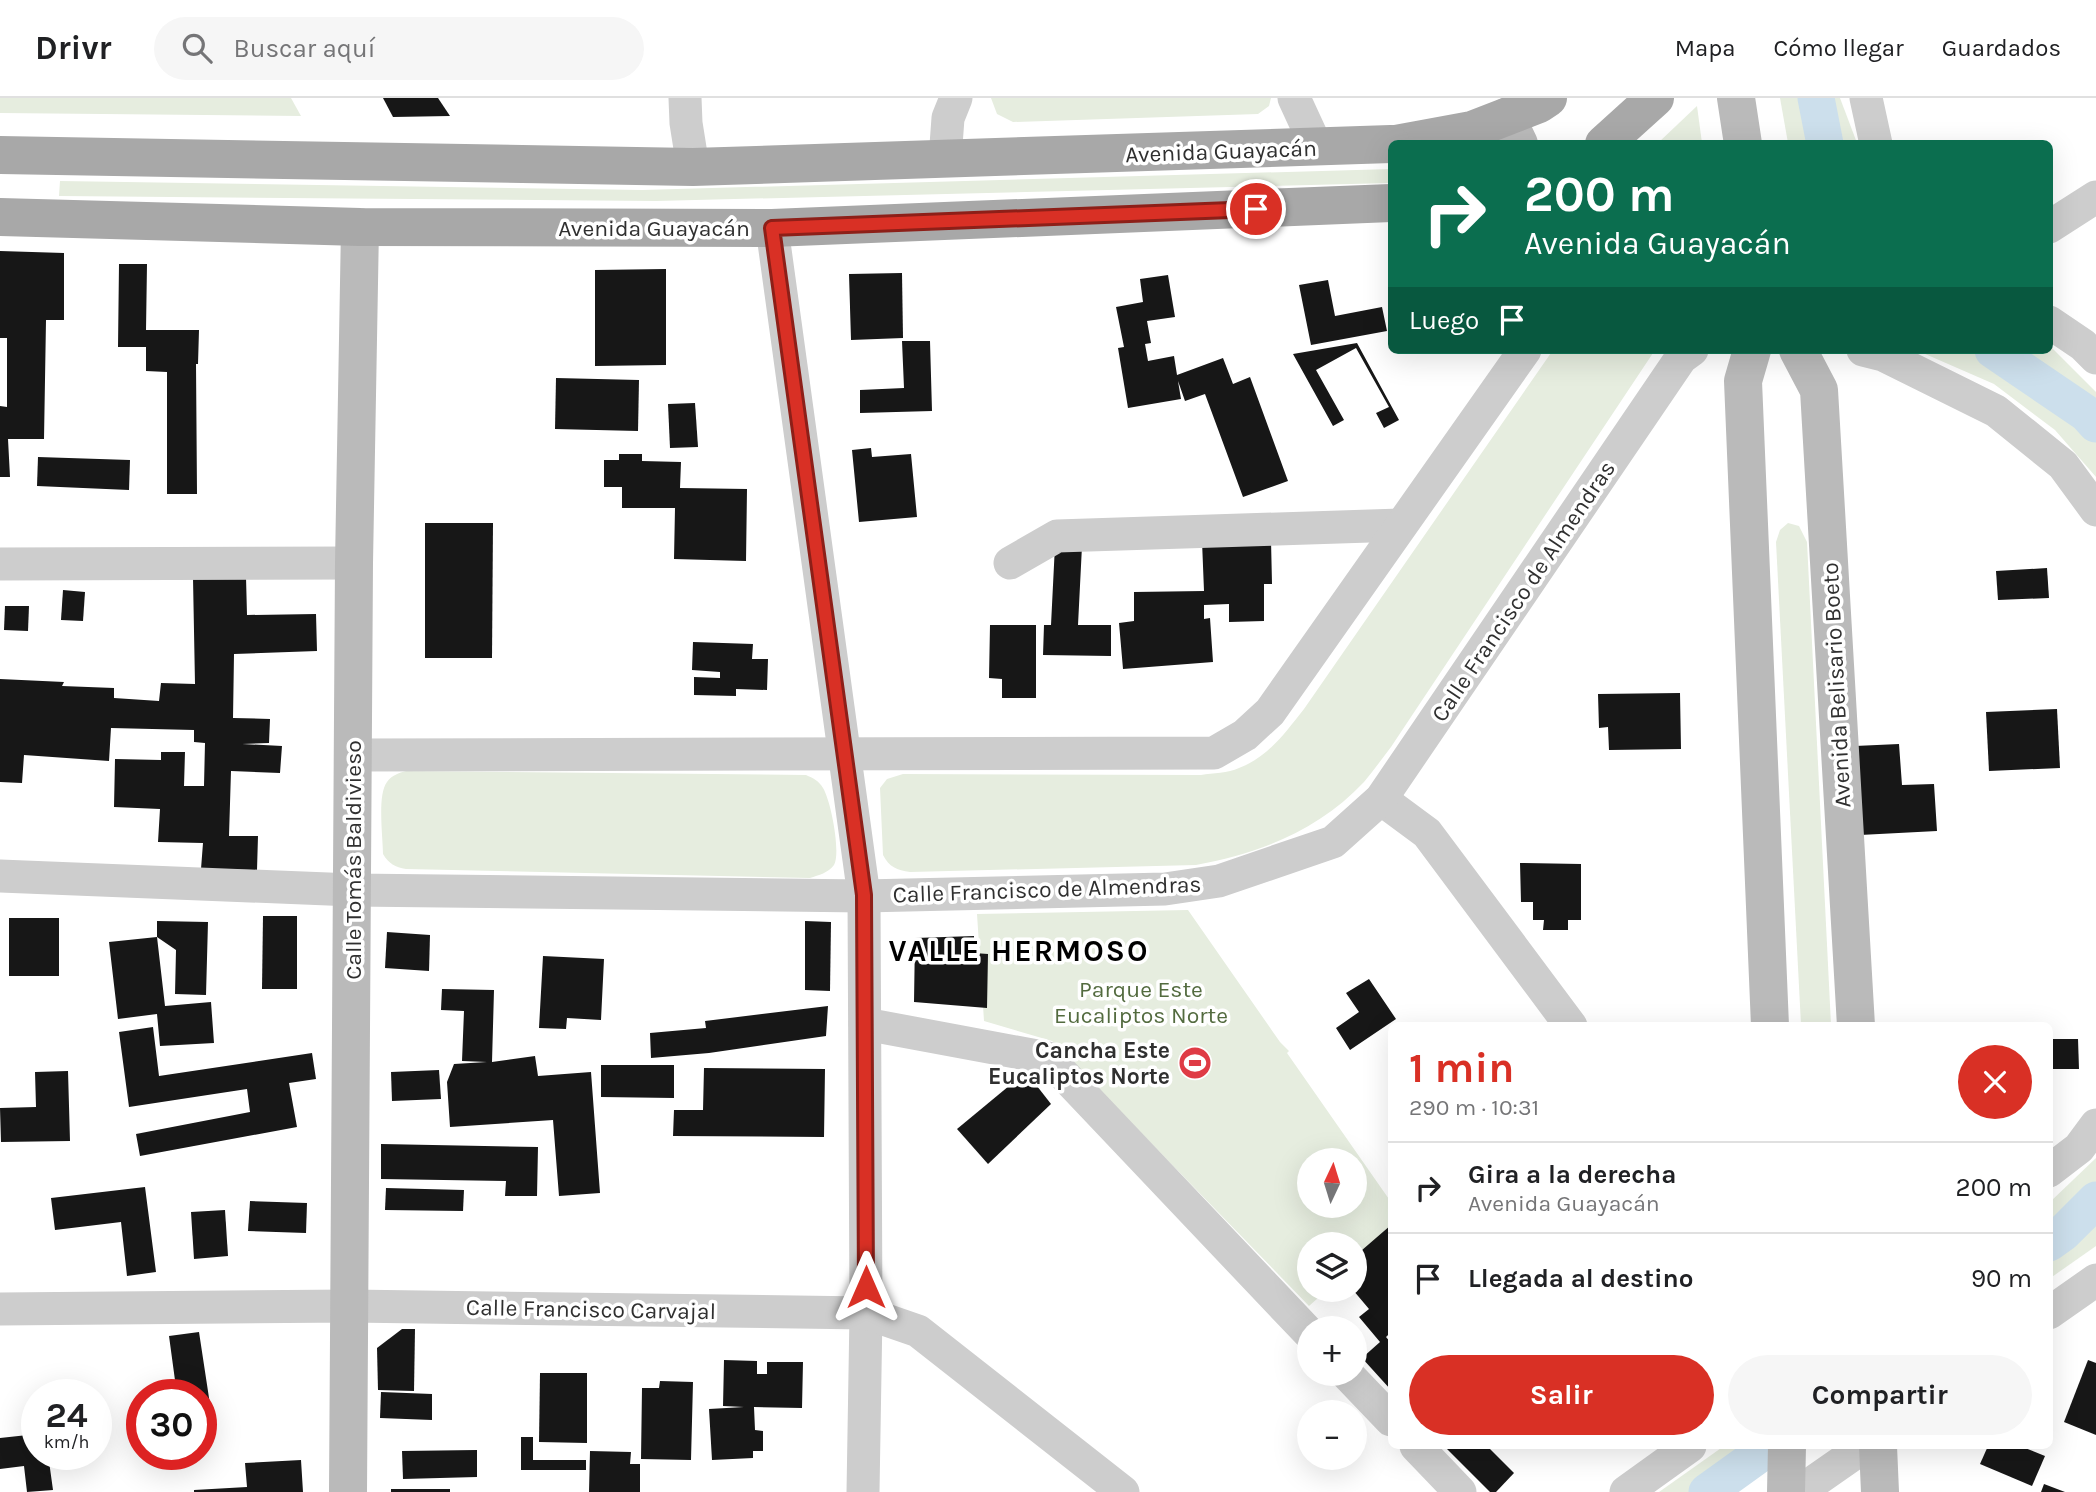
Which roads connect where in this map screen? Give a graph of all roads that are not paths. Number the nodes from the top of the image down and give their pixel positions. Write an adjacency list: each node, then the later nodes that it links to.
1 (685, 98): 17 (street)
2 (956, 98): 16 (street)
3 (1294, 98): 14 (street)
4 (1548, 98): 8 (main road, Avenida Guayacán)
5 (1655, 98): 10 (main road)
6 (1736, 98): 11 (street)
7 (1866, 98): 12 (street)
8 (1512, 130): 9 (main road, Avenida Guayacán)
9 (1416, 140)
10 (1608, 140)
11 (1742, 140)
12 (1875, 140)
13 (1388, 144): 14 (main road, Avenida Guayacán)
14 (1317, 148): 16 (main road, Avenida Guayacán)
15 (0, 155): 17 (main road, Avenida Guayacán)
16 (945, 159): 17 (main road, Avenida Guayacán)
17 (693, 167)
18 (2096, 197): 21 (street)
19 (1388, 203): 23 (main road, Avenida Guayacán)
20 (0, 217): 22 (main road, Avenida Guayacán)
21 (2053, 224)
22 (359, 227): 23 (main road, Avenida Guayacán); 33 (street, Calle Tomás Baldivieso)
23 (772, 228): 36 (street)
24 (2053, 326): 30 (street)
25 (1522, 354): 32 (street)
26 (1686, 354): 38 (street, Calle Francisco de Almendras)
27 (1751, 354): 43 (street)
28 (1800, 354): 44 (street, Avenida Belisario Boeto)
29 (1879, 354): 31 (street)
30 (2096, 358)
31 (2096, 510)
32 (1401, 525): 34 (street); 36 (street)
33 (354, 563): 35 (street); 37 (street, Calle Tomás Baldivieso)
34 (1010, 563)
35 (0, 564)
36 (845, 754): 37 (street); 41 (street)
37 (354, 755): 40 (street, Calle Tomás Baldivieso)
38 (1381, 799): 41 (street, Calle Francisco de Almendras); 42 (street)
39 (0, 876): 40 (street, Calle Francisco de Almendras)
40 (353, 890): 41 (street, Calle Francisco de Almendras); 49 (street, Calle Tomás Baldivieso)
41 (864, 895): 45 (street)
42 (1569, 1022)
43 (1770, 1022)
44 (1856, 1022)
45 (865, 1024): 52 (street); 53 (street)
46 (2096, 1125): 47 (street)
47 (2053, 1168)
48 (2096, 1280): 51 (street)
49 (350, 1306): 50 (street, Calle Francisco Carvajal); 52 (street, Calle Francisco Carvajal); 61 (street, Calle Tomás Baldivieso)
50 (0, 1309)
51 (2053, 1310)
52 (866, 1313): 62 (street); 63 (street, Calle Francisco Carvajal)
53 (1297, 1320)
54 (1359, 1386): 55 (street)
55 (1388, 1417)
56 (1419, 1449): 64 (street)
57 (1686, 1449): 65 (street)
58 (1858, 1449): 60 (street)
59 (1878, 1449): 66 (street)
60 (1790, 1476)
61 (348, 1492)
62 (863, 1492)
63 (1123, 1492)
64 (1460, 1492)
65 (1626, 1492)
66 (1880, 1492)

